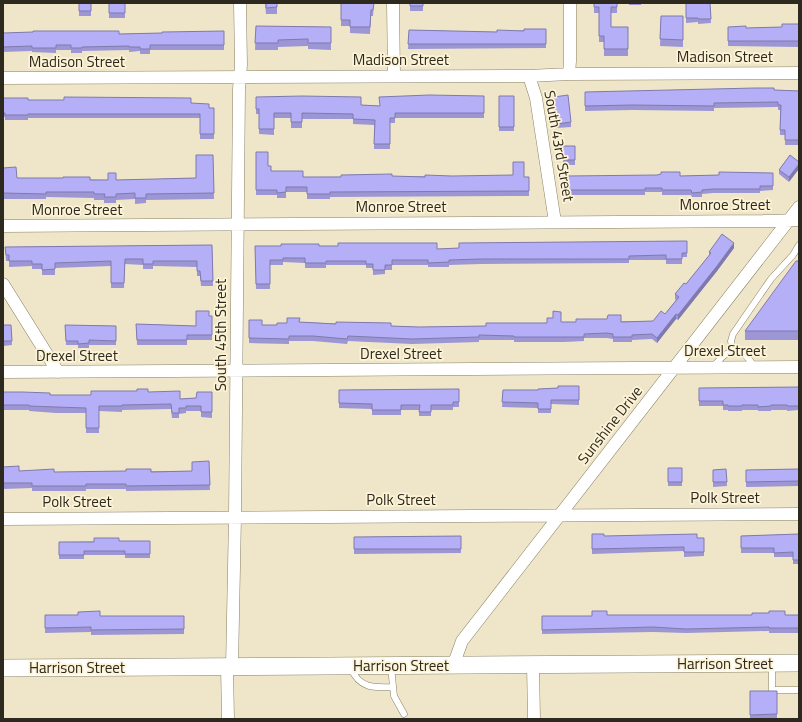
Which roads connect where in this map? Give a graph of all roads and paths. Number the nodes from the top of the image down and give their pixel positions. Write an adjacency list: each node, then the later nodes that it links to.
1 (240, 3): 8 (street, South 45th Street)
2 (393, 3): 6 (street)
3 (570, 3): 5 (street, South 43rd Street)
4 (799, 73): 5 (street, Madison Street)
5 (569, 74): 7 (street, Madison Street)
6 (394, 76): 7 (street, Madison Street); 8 (street, Madison Street)
7 (529, 76): 12 (street, South 43rd Street)
8 (240, 77): 9 (street, Madison Street); 13 (street, South 45th Street)
9 (3, 78)
10 (799, 207): 11 (street, Sunshine Drive)
11 (793, 220): 12 (street, Monroe Street); 21 (street, Sunshine Drive)
12 (555, 222): 13 (street, Monroe Street)
13 (238, 225): 14 (street, Monroe Street); 22 (street, South 45th Street)
14 (3, 226)
15 (799, 245): 17 (lane)
16 (3, 284): 24 (street)
17 (733, 352): 19 (lane); 20 (lane)
18 (799, 366): 20 (street, Drexel Street)
19 (713, 367): 20 (street, Drexel Street); 21 (street, Drexel Street)
20 (754, 367)
21 (674, 368): 22 (street, Drexel Street); 26 (street, Sunshine Drive)
22 (237, 371): 24 (street, Drexel Street); 27 (street, South 45th Street)
23 (3, 372): 24 (street, Drexel Street)
24 (58, 372)
25 (799, 514): 26 (street, Polk Street)
26 (560, 515): 27 (street, Polk Street); 34 (street, Sunshine Drive)
27 (235, 517): 28 (street, Polk Street); 35 (street, South 45th Street)
28 (3, 519)
29 (772, 663): 30 (main road, Harrison Street); 31 (main road, Harrison Street); 38 (lane)
30 (799, 663)
31 (533, 665): 34 (main road, Harrison Street); 41 (street)
32 (350, 666): 33 (main road, Harrison Street); 35 (main road, Harrison Street); 37 (lane)
33 (391, 666): 34 (main road, Harrison Street); 37 (lane)
34 (453, 666)
35 (230, 667): 36 (main road, Harrison Street); 40 (street, South 45th Street)
36 (3, 668)
37 (393, 687): 39 (lane)
38 (799, 690)
39 (404, 714)
40 (228, 719)
41 (534, 719)

